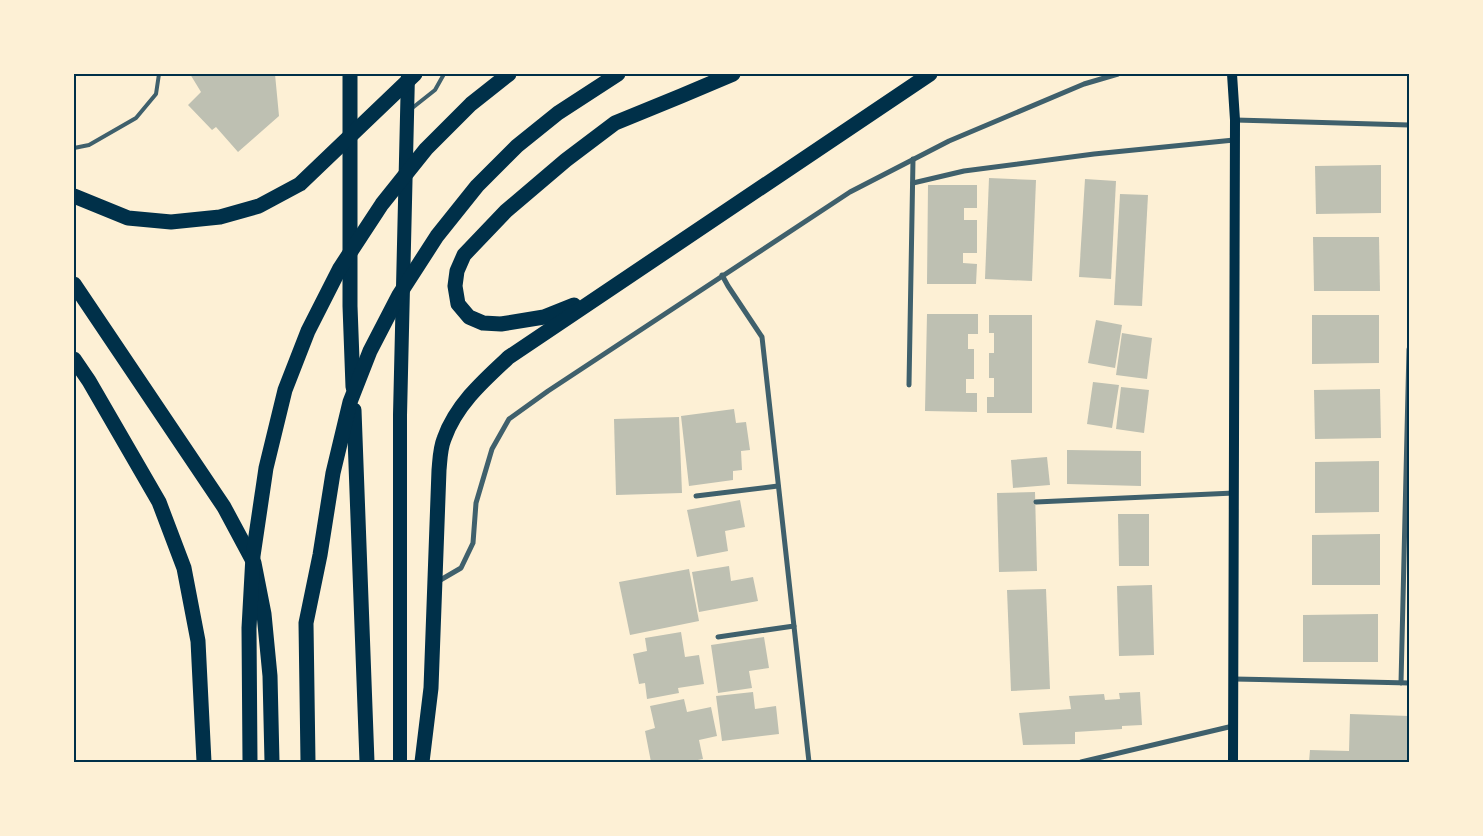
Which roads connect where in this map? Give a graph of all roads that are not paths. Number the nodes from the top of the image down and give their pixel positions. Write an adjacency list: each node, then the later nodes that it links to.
1 (159, 74): 16 (lane)
2 (350, 74): 42 (highway)
3 (408, 74): 12 (highway)
4 (415, 74): 19 (highway)
5 (444, 74): 12 (lane)
6 (509, 74): 39 (highway)
7 (618, 74): 41 (highway)
8 (733, 74): 22 (highway)
9 (930, 74): 22 (highway)
10 (1118, 74): 17 (street)
11 (1230, 76): 13 (main road)
12 (407, 112): 43 (highway)
13 (1234, 120): 14 (street); 15 (main road)
14 (1409, 125)
15 (1234, 140): 18 (street); 28 (main road)
16 (74, 148)
17 (913, 160): 18 (street); 20 (street)
18 (913, 184): 25 (street)
19 (74, 196)
20 (722, 275): 27 (street); 31 (street)
21 (74, 284): 40 (highway)
22 (599, 296): 31 (highway)
23 (1409, 349): 26 (street)
24 (74, 359): 38 (highway)
25 (909, 384)
26 (1408, 437): 35 (street)
27 (778, 486): 29 (street); 32 (street)
28 (1234, 493): 30 (street); 34 (main road)
29 (696, 496)
30 (1036, 502)
31 (435, 583): 44 (highway)
32 (794, 626): 33 (street); 45 (street)
33 (718, 637)
34 (1234, 679): 35 (street); 37 (main road)
35 (1401, 683): 36 (street)
36 (1409, 683)
37 (1234, 726): 46 (street); 47 (main road)
38 (204, 762)
39 (250, 762)
40 (272, 762)
41 (308, 762)
42 (367, 762)
43 (400, 762)
44 (422, 762)
45 (809, 762)
46 (1081, 762)
47 (1233, 762)

